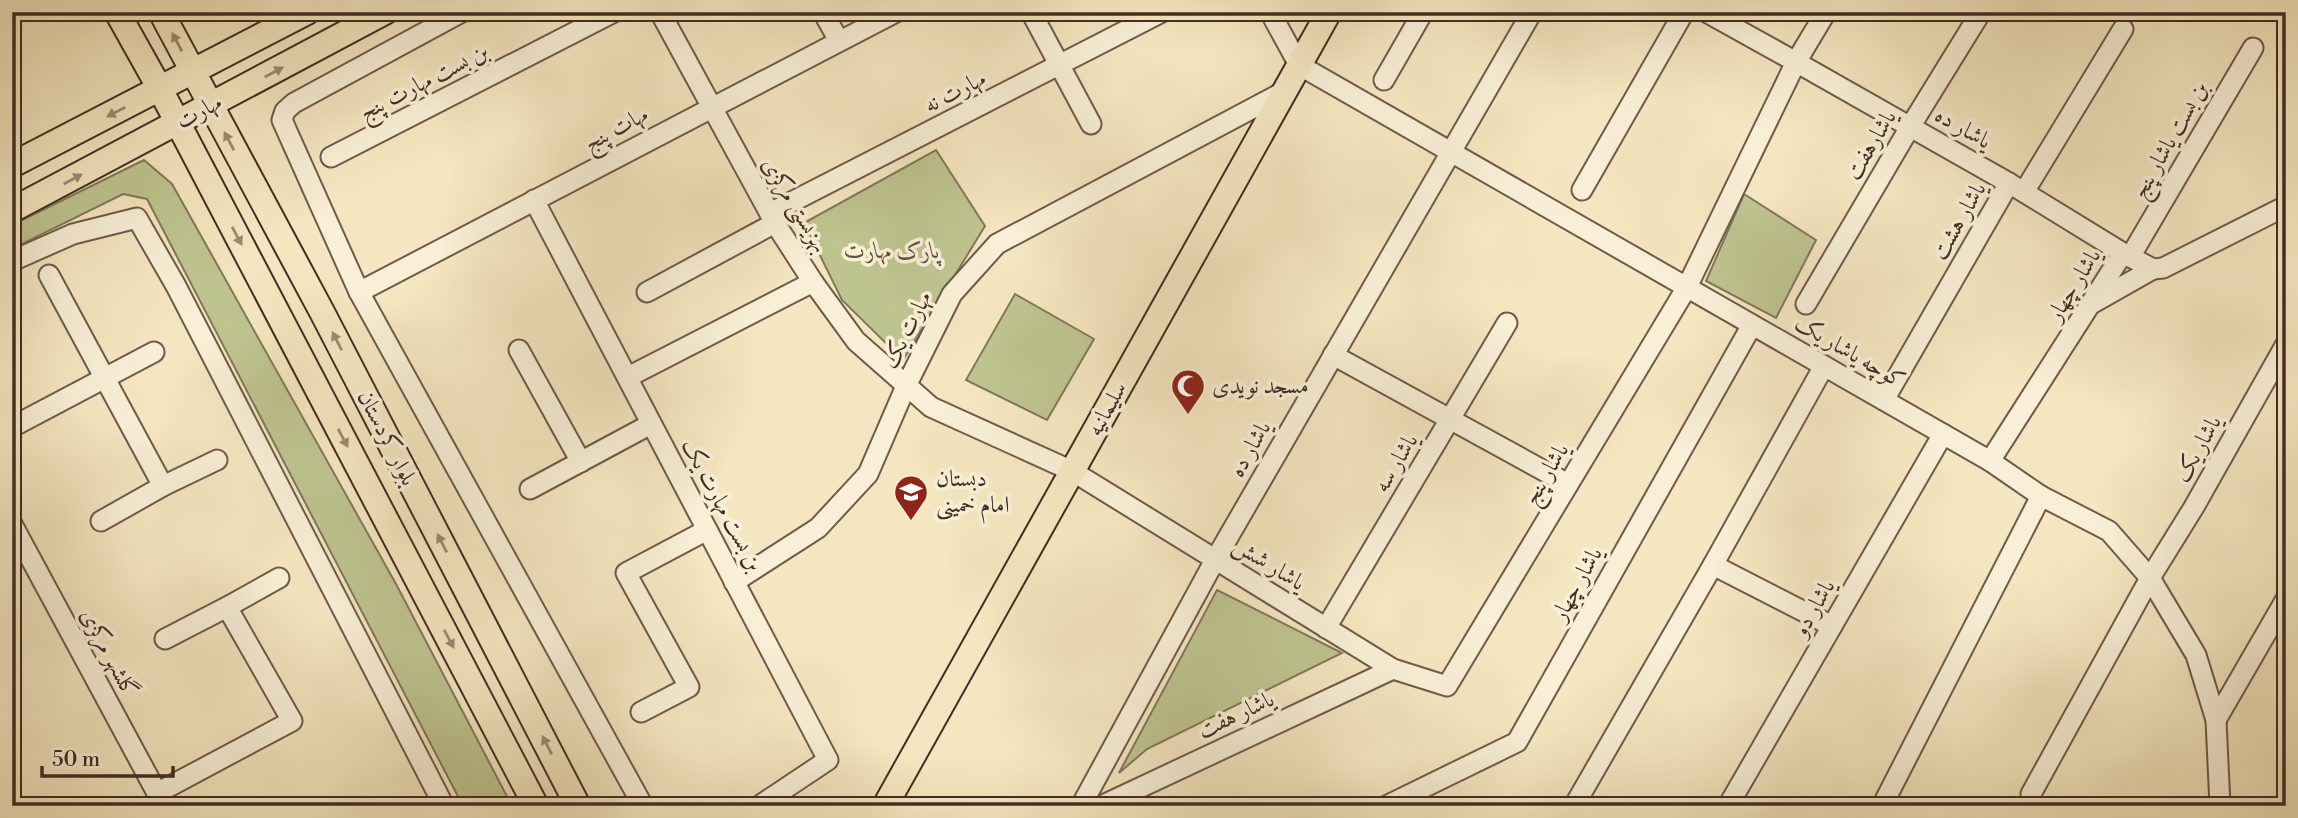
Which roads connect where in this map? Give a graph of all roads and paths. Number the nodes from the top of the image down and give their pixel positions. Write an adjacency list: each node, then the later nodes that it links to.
1 (117, 12): 28 (main road, بلوار کردستان)
2 (162, 12): 26 (main road, بلوار کردستان, one-way to 2)
3 (307, 12): 26 (main road, مهارت)
4 (386, 12): 30 (main road, مهارت, one-way to 4)
5 (462, 12): 50 (street)
6 (614, 12): 36 (street, بن بست مهارت پنج)
7 (660, 12): 31 (street, بهزیستی مرکزی)
8 (823, 12): 21 (street)
9 (896, 12): 21 (street, مهات پنج)
10 (1031, 12): 25 (street)
11 (1162, 12): 25 (street, مهارت نه)
12 (1270, 12): 24 (street)
13 (1329, 12): 24 (main road, سلیمانیه)
14 (1423, 12): 27 (street)
15 (1532, 12): 35 (street, یاشار ده)
16 (1684, 12): 39 (street)
17 (1706, 12): 23 (street)
18 (1826, 12): 23 (street)
19 (1981, 12): 34 (street, یاشارهفت)
20 (2123, 29): 38 (street)
21 (839, 41): 31 (street, مهات پنج)
22 (2253, 48): 44 (street, بن بست یاشار پنج)
23 (1796, 62): 34 (street, یاشار ده); 49 (street)
24 (1300, 65): 29 (main road, سلیمانیه); 35 (street, کوچه یاشار یک)
25 (1060, 66): 33 (street); 43 (street, مهارت نه)
26 (193, 72): 28 (main road, مهارت); 30 (main road, بلوار کردستان)
27 (1384, 80)
28 (160, 89): 32 (main road, بلوار کردستان); 37 (main road, مهارت, one-way to 37)
29 (1285, 91): 63 (street, مهارت یک); 72 (main road, سلیمانیه)
30 (211, 106): 32 (main road, مهارت); 98 (main road, بلوار کردستان, one-way to 30)
31 (711, 107): 40 (street, مهات پنج); 43 (street, بهزیستی مرکزی)
32 (177, 124): 42 (main road, مهارت, one-way to 32); 97 (main road, بلوار کردستان, one-way to 97)
33 (1091, 124)
34 (1910, 127): 38 (street, یاشار ده); 52 (street, یاشارهفت)
35 (1451, 152): 49 (street, کوچه یاشار یک); 59 (street, یاشار ده)
36 (331, 157)
37 (12, 165)
38 (2017, 188): 44 (street, یاشار هشت); 64 (street, یاشار هشت)
39 (1582, 190)
40 (534, 200): 50 (street, مهات پنج); 61 (street, بن بست مهارت یک)
41 (2286, 206): 46 (street)
42 (12, 210)
43 (773, 218): 48 (street, بهزیستی مرکزی); 51 (street, مهارت نه)
44 (2127, 255): 46 (street, یاشار چهار); 53 (street, یاشار چهار)
45 (12, 261): 96 (street)
46 (2153, 269): 53 (street)
47 (49, 275): 62 (street)
48 (813, 282): 61 (street); 63 (street, بهزیستی مرکزی)
49 (1686, 287): 55 (street, کوچه یاشار یک); 73 (street, یاشار پنج)
50 (359, 292): 99 (street)
51 (647, 292)
52 (1806, 303)
53 (2093, 303): 70 (street, یاشار چهار)
54 (1507, 323): 65 (street, یاشار سه)
55 (1752, 325): 60 (street, کوچه یاشار یک); 104 (street, یاشار چهار)
56 (2286, 344): 83 (street, یاشار یک)
57 (519, 350): 71 (street)
58 (153, 352): 62 (street)
59 (1333, 355): 65 (street); 80 (street, یاشار ده)
60 (1824, 366): 64 (street, کوچه یاشار یک); 81 (street)
61 (628, 377): 66 (street, بن بست مهارت یک)
62 (105, 378): 67 (street); 74 (street)
63 (906, 386): 72 (street, بهزیستی مرکزی); 84 (street, مهارت یک)
64 (1884, 400): 68 (street, کوچه یاشار یک)
65 (1451, 418): 73 (street); 88 (street, یاشار سه)
66 (651, 424): 71 (street); 79 (street, بن بست مهارت یک)
67 (12, 427)
68 (1943, 434): 70 (street, کوچه یاشار یک); 87 (street, یاشار دو)
69 (217, 460): 74 (street)
70 (1990, 461): 76 (street, کوچه یاشار یک)
71 (581, 462): 75 (street)
72 (1072, 471): 80 (street, یاشار شش); 101 (main road, سلیمانیه)
73 (1568, 484): 91 (street, یاشار پنج)
74 (163, 486): 77 (street)
75 (530, 489)
76 (2041, 496): 83 (street, کوچه یاشار یک); 107 (street)
77 (101, 521)
78 (12, 524): 95 (street, گلشهر مرکزی)
79 (707, 530): 84 (street, بن بست مهارت یک); 92 (street)
80 (1215, 559): 88 (street, یاشار شش); 102 (street, یاشار ده)
81 (1713, 565): 87 (street); 105 (street)
82 (279, 578): 86 (street)
83 (2151, 578): 93 (street, کوچه یاشار یک); 94 (street, یاشار یک)
84 (734, 582): 100 (street, بن بست مهارت یک)
85 (2286, 599): 93 (street)
86 (227, 607): 89 (street); 95 (street)
87 (1832, 626): 106 (street, یاشار دو)
88 (1326, 628): 90 (street, یاشار شش)
89 (165, 639)
90 (1393, 669): 91 (street, یاشار شش); 103 (street, یاشار هفت)
91 (1447, 687)
92 (641, 712)
93 (2216, 720): 108 (street, کوچه یاشار یک)
94 (2031, 794)
95 (160, 799)
96 (444, 806)
97 (537, 806)
98 (578, 806)
99 (643, 806)
100 (759, 806)
101 (884, 806)
102 (1081, 806)
103 (1101, 806)
104 (1387, 806)
105 (1574, 806)
106 (1728, 806)
107 (1882, 806)
108 (2220, 806)

